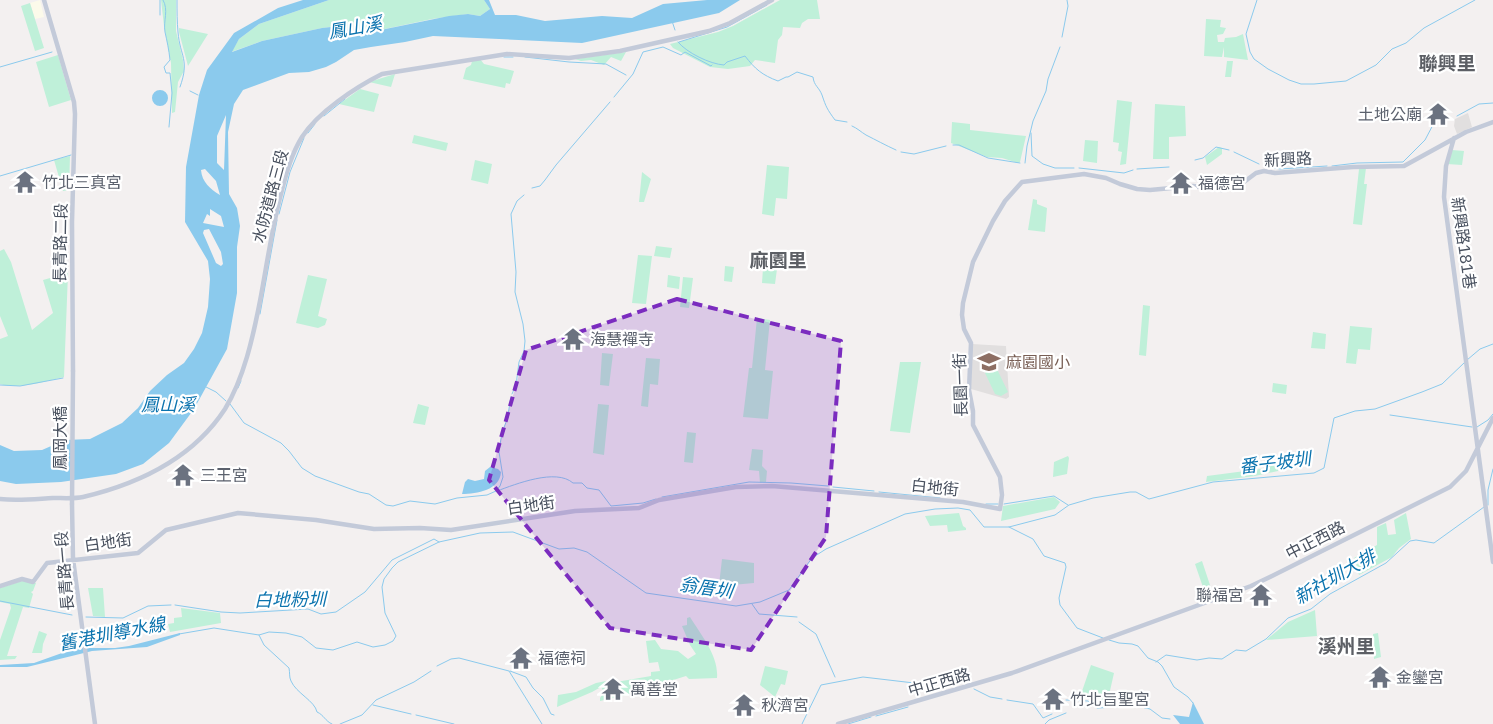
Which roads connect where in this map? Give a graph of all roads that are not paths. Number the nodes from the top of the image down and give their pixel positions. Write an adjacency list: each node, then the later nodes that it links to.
1 (44, 0): 6 (street, 長青路二段)
2 (772, 0): 9 (street, 水防道路三段)
3 (1493, 122): 4 (street, 新興路)
4 (1454, 138): 5 (street, 新興路); 8 (street, 新興路181巷)
5 (1022, 182): 11 (street, 長園一街)
6 (73, 371): 10 (street, 鳳岡大橋, bridge)
7 (1493, 418): 8 (street, 中正西路)
8 (1478, 448): 13 (street, 新興路181巷); 16 (street, 中正西路)
9 (0, 499)
10 (72, 504): 12 (street, 長青路一段)
11 (1000, 509): 12 (street, 白地街)
12 (73, 559): 14 (street, 白地街); 15 (street, 長青路一段)
13 (1493, 562)
14 (0, 586)
15 (95, 724)
16 (838, 724)

